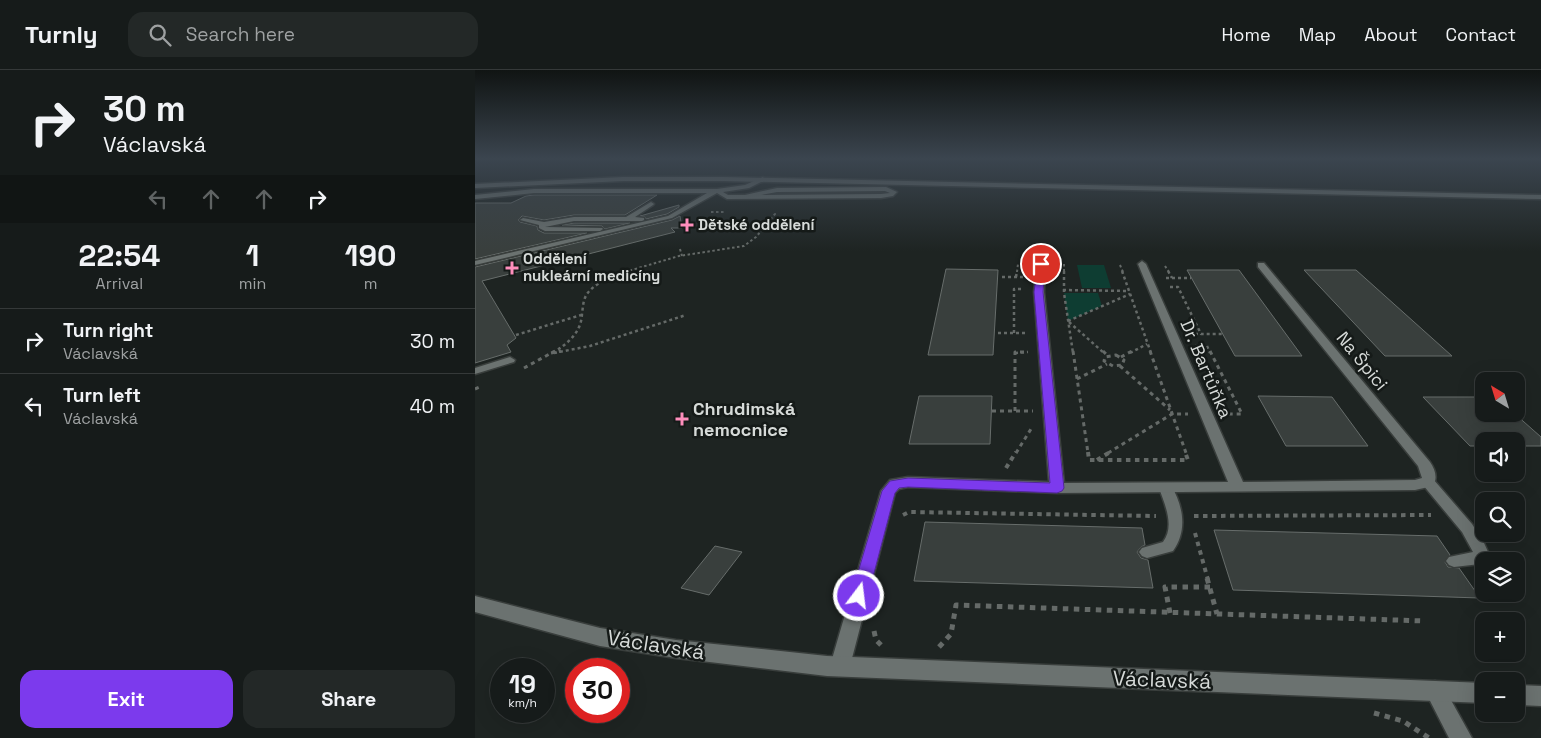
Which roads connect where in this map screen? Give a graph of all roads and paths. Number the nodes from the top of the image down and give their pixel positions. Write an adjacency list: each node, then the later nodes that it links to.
1 (732, 189): 5 (lane)
2 (867, 189): 6 (lane)
3 (886, 189): 6 (lane)
4 (1203, 189): 8 (street)
5 (717, 191): 6 (lane); 7 (lane); 10 (lane)
6 (747, 196)
7 (478, 197)
8 (1541, 197)
9 (651, 204): 13 (lane)
10 (685, 211): 11 (path); 15 (lane)
11 (733, 212)
12 (772, 212): 20 (path)
13 (629, 218): 15 (lane); 16 (lane)
14 (523, 220): 16 (lane)
15 (653, 221): 17 (lane)
16 (547, 227): 17 (lane); 18 (lane)
17 (621, 228): 18 (lane)
18 (546, 246): 21 (lane)
19 (680, 249): 20 (path)
20 (682, 256): 38 (path)
21 (475, 263)
22 (1018, 264): 30 (path)
23 (1041, 264): 67 (street)
24 (1064, 264): 35 (path)
25 (1142, 264): 66 (street, Dr. Bartůňka)
26 (1120, 265): 36 (path)
27 (1261, 265): 64 (street, Na Špici)
28 (1165, 266): 31 (path)
29 (1002, 277): 30 (path)
30 (1016, 277): 32 (path)
31 (1172, 278)
32 (1027, 283)
33 (1164, 287): 43 (path)
34 (1026, 289): 41 (path)
35 (1063, 290): 36 (path); 39 (path)
36 (1130, 292): 39 (path); 46 (path)
37 (686, 314): 47 (path)
38 (581, 315): 44 (path); 47 (path)
39 (1068, 321): 48 (path); 55 (path)
40 (998, 333): 41 (path)
41 (1014, 333): 42 (path)
42 (1028, 333)
43 (1222, 334)
44 (517, 335)
45 (1029, 342): 59 (path)
46 (1147, 344): 49 (path); 60 (path)
47 (551, 353): 53 (path)
48 (1108, 356): 49 (path); 51 (path)
49 (1121, 357): 52 (path)
50 (510, 360): 54 (lane)
51 (1107, 364): 52 (path); 55 (path)
52 (1119, 366): 60 (path)
53 (519, 371)
54 (475, 372)
55 (1077, 379): 63 (path)
56 (489, 384): 57 (path)
57 (475, 389)
58 (992, 411): 59 (path)
59 (1015, 411): 61 (path)
60 (1171, 412): 63 (path); 63 (path)
61 (1033, 419)
62 (1033, 427): 65 (path)
63 (1097, 460)
64 (1428, 482): 66 (street); 69 (lane)
65 (1003, 486): 67 (street); 82 (street)
66 (1238, 487): 68 (street)
67 (1057, 488): 68 (street)
68 (1167, 488): 70 (lane)
69 (1455, 514): 73 (lane); 74 (path)
70 (1175, 516): 71 (path); 72 (lane)
71 (898, 520)
72 (1147, 552)
73 (1454, 561)
74 (1210, 587): 76 (path); 77 (path)
75 (475, 604): 82 (street, Václavská)
76 (1170, 612): 77 (path); 80 (path)
77 (1217, 614): 78 (path)
78 (1425, 621)
79 (875, 626): 81 (path)
80 (934, 647)
81 (889, 648)
82 (840, 666): 83 (street, Václavská)
83 (1435, 691): 84 (street, Václavská); 87 (street)
84 (1475, 693)
85 (1525, 695): 86 (street)
86 (1541, 696)
87 (1461, 738)

